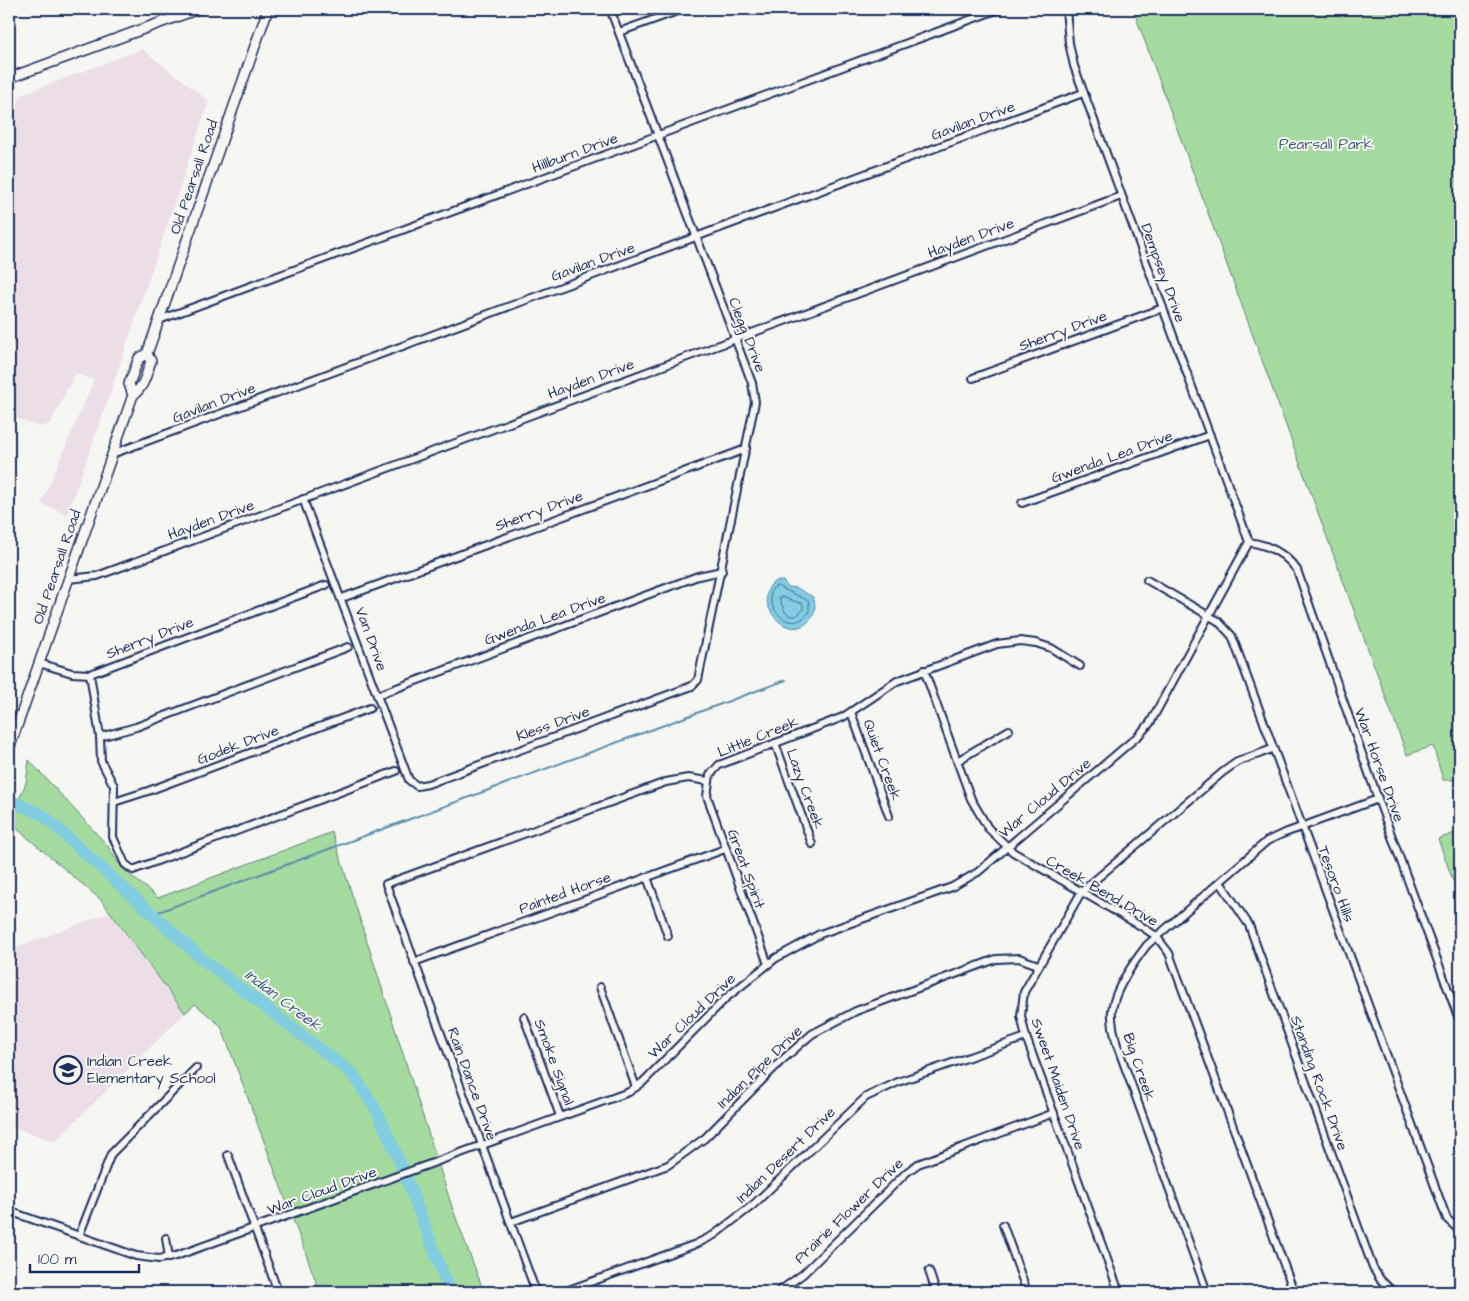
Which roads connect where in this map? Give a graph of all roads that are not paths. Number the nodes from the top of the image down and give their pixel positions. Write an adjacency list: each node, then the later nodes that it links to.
1 (198, 9): 8 (main road)
2 (268, 9): 14 (main road, Old Pearsall Road)
3 (610, 9): 7 (street, Clegg Drive)
4 (683, 9): 7 (street)
5 (999, 9): 10 (street, Hillburn Drive)
6 (1066, 9): 9 (street, Dempsey Drive)
7 (619, 32): 10 (street, Clegg Drive)
8 (9, 78)
9 (1083, 93): 11 (street, Dempsey Drive); 12 (street, Gavilan Drive)
10 (658, 135): 12 (street, Clegg Drive); 14 (street, Hillburn Drive)
11 (1121, 196): 13 (street, Dempsey Drive); 15 (street, Hayden Drive)
12 (696, 238): 15 (street, Clegg Drive); 21 (street, Gavilan Drive)
13 (1163, 308): 17 (street, Sherry Drive); 19 (street, Dempsey Drive)
14 (159, 320): 16 (main road, Old Pearsall Road)
15 (735, 339): 20 (street, Clegg Drive); 22 (street, Hayden Drive)
16 (147, 354): 18 (main road, Old Pearsall Road); 18 (main road, Old Pearsall Road)
17 (973, 378)
18 (133, 395): 21 (main road, Old Pearsall Road)
19 (1210, 435): 23 (street, Gwenda Lea Drive); 24 (street, Dempsey Drive)
20 (746, 449): 25 (street, Clegg Drive); 29 (street, Sherry Drive)
21 (112, 454): 26 (main road, Old Pearsall Road)
22 (303, 499): 26 (street, Hayden Drive); 29 (street, Van Drive)
23 (1022, 503)
24 (1249, 542): 30 (street, War Cloud Drive); 49 (street, War Horse Drive)
25 (722, 571): 36 (street, Clegg Drive); 37 (street, Gwenda Lea Drive)
26 (68, 579): 32 (main road, Old Pearsall Road)
27 (1147, 580): 30 (street, Tesoro Hills)
28 (326, 585): 35 (street, Sherry Drive)
29 (342, 598): 37 (street, Van Drive)
30 (1209, 616): 44 (street, Tesoro Hills); 54 (street, War Cloud Drive)
31 (348, 647): 41 (street)
32 (39, 663): 35 (street, Sherry Drive); 43 (main road, Old Pearsall Road)
33 (1080, 666): 34 (street, Little Creek)
34 (924, 670): 39 (street, Little Creek); 45 (street, Creek Bend Drive)
35 (90, 674): 41 (street)
36 (696, 682): 48 (street, Kless Drive)
37 (378, 695): 48 (street, Van Drive)
38 (370, 708): 50 (street, Godek Drive)
39 (851, 712): 42 (street, Little Creek); 51 (street, Quiet Creek)
40 (1009, 730): 45 (street)
41 (100, 737): 50 (street)
42 (775, 743): 47 (street, Little Creek); 53 (street, Lazy Creek)
43 (9, 749)
44 (1272, 749): 52 (street, Tesoro Hills); 58 (street, Sweet Maiden Drive)
45 (957, 761): 54 (street, Creek Bend Drive)
46 (396, 771): 50 (street)
47 (708, 782): 55 (street, Great Spirit); 61 (street, Rain Dance Drive)
48 (417, 786)
49 (1378, 798): 52 (street, Big Creek); 66 (street, War Horse Drive)
50 (114, 802)
51 (889, 816)
52 (1302, 826): 57 (street, Big Creek); 78 (street, Tesoro Hills)
53 (812, 844)
54 (1007, 847): 58 (street, Creek Bend Drive); 62 (street, War Cloud Drive)
55 (725, 849): 56 (street, Painted Horse); 62 (street, Great Spirit)
56 (647, 877): 59 (street); 61 (street, Painted Horse)
57 (1220, 882): 60 (street, Big Creek); 92 (street, Standing Rock Drive)
58 (1082, 891): 60 (street, Creek Bend Drive); 63 (street, Sweet Maiden Drive)
59 (668, 936)
60 (1156, 936): 90 (street, Big Creek); 91 (street, Creek Bend Drive)
61 (414, 962): 72 (street, Rain Dance Drive)
62 (768, 964): 69 (street, War Cloud Drive)
63 (1038, 965): 67 (street, Sweet Maiden Drive); 75 (street, Indian Pipe Drive)
64 (600, 987): 69 (street)
65 (524, 1017): 71 (street, Smoke Signal)
66 (1460, 1022)
67 (1026, 1037): 70 (street, Sweet Maiden Drive); 85 (street, Indian Desert Drive)
68 (196, 1068): 79 (street)
69 (636, 1087): 71 (street, War Cloud Drive)
70 (1054, 1113): 86 (street, Prairie Flower Drive); 89 (street, Sweet Maiden Drive)
71 (560, 1116): 72 (street, War Cloud Drive)
72 (482, 1145): 75 (street, Rain Dance Drive); 77 (street, War Cloud Drive)
73 (228, 1155): 77 (street)
74 (9, 1211): 79 (street, War Cloud Drive)
75 (511, 1222): 84 (street, Rain Dance Drive)
76 (1003, 1225): 88 (street)
77 (255, 1229): 81 (street, War Cloud Drive); 83 (street)
78 (1460, 1231)
79 (79, 1236): 81 (street, War Cloud Drive)
80 (166, 1238): 81 (street)
81 (170, 1258)
82 (929, 1271): 87 (street)
83 (278, 1292)
84 (536, 1292)
85 (562, 1292)
86 (778, 1292)
87 (936, 1292)
88 (1027, 1292)
89 (1119, 1292)
90 (1207, 1292)
91 (1294, 1292)
92 (1393, 1292)

